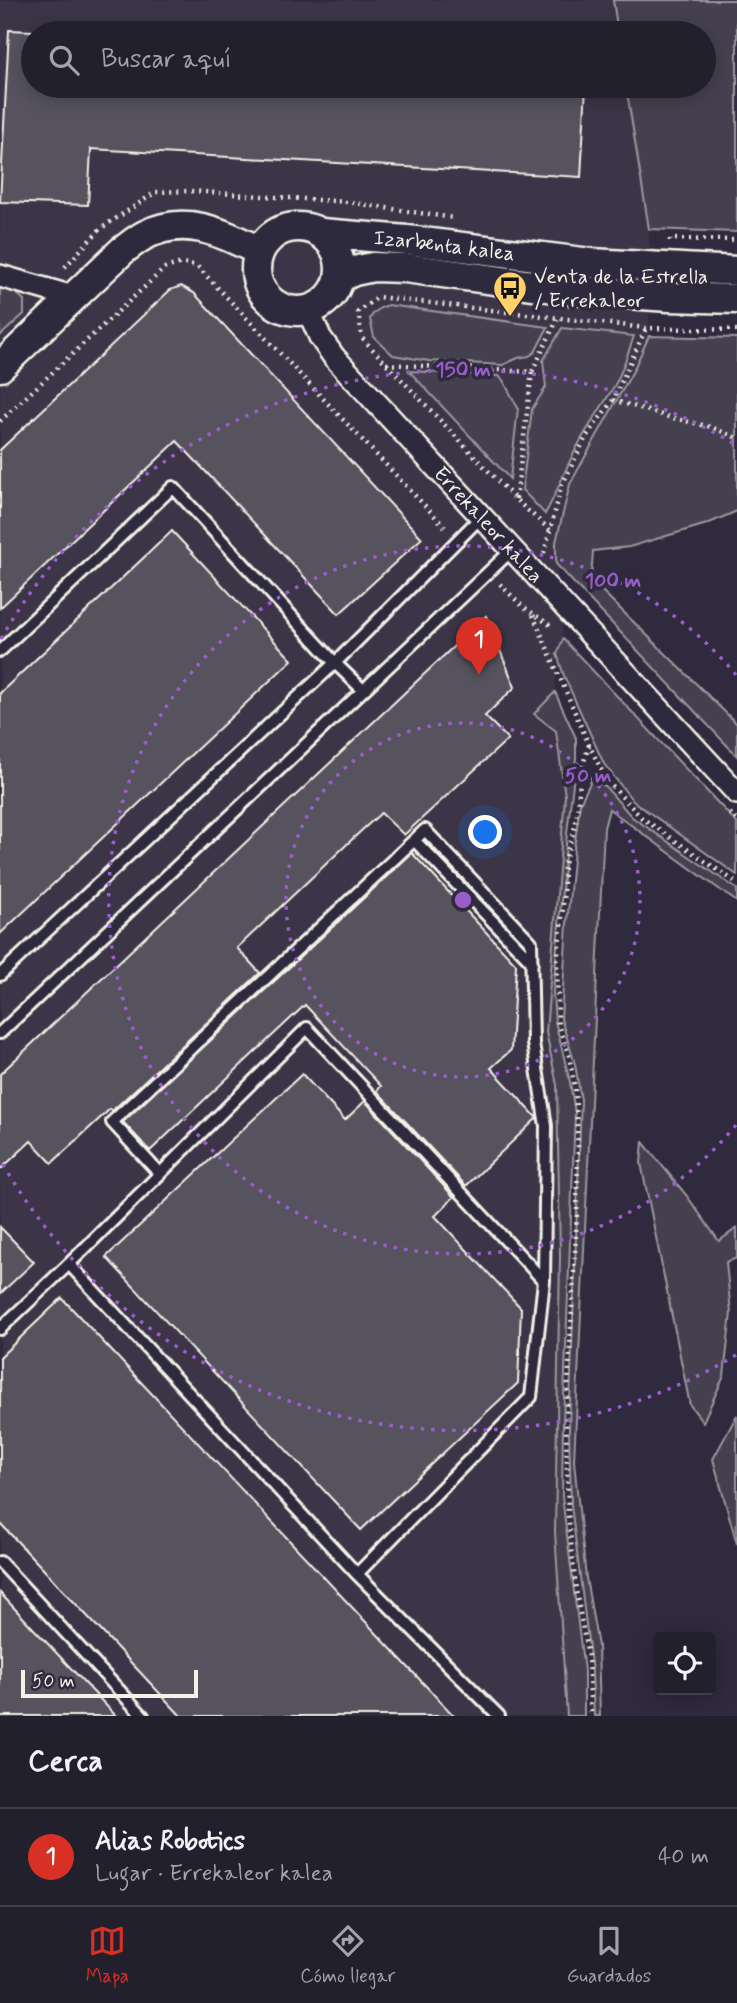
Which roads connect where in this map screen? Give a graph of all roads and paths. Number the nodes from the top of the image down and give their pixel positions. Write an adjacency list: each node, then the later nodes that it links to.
1 (321, 233): 2 (main road); 3 (main road, Izarbenta kalea); 5 (main road)
2 (259, 251): 6 (main road); 9 (main road)
3 (737, 271)
4 (0, 275): 6 (street)
5 (339, 278): 7 (main road, Izarbenta kalea); 9 (main road)
6 (73, 297): 14 (main road)
7 (669, 297): 8 (main road, Izarbenta kalea); 11 (path)
8 (737, 299)
9 (308, 310): 20 (street, Errekaleor kalea)
10 (558, 318): 11 (path); 13 (path); 15 (path)
11 (646, 328): 12 (path); 16 (path)
12 (737, 330)
13 (386, 363): 15 (path); 19 (path)
14 (0, 367)
15 (532, 372): 19 (path)
16 (613, 400): 18 (path); 21 (path)
17 (0, 421): 22 (path)
18 (737, 438)
19 (516, 500): 21 (path)
20 (482, 516): 22 (lane); 23 (street, Errekaleor kalea)
21 (550, 530): 25 (path)
22 (458, 541): 27 (lane)
23 (513, 549): 24 (lane); 25 (street, Errekaleor kalea)
24 (489, 573): 28 (lane); 29 (path)
25 (538, 576): 30 (street, Errekaleor kalea)
26 (0, 651): 27 (lane)
27 (335, 663): 28 (lane); 32 (lane)
28 (363, 690): 33 (lane)
29 (589, 745): 31 (path); 42 (path)
30 (737, 793)
31 (737, 883)
32 (0, 975)
33 (0, 1033)
34 (159, 1174): 35 (lane); 36 (lane); 36 (lane)
35 (69, 1264): 37 (lane); 39 (lane)
36 (544, 1281): 39 (lane)
37 (0, 1329)
38 (0, 1562): 40 (lane)
39 (357, 1574): 41 (lane)
40 (143, 1716)
41 (499, 1716)
42 (591, 1716)

